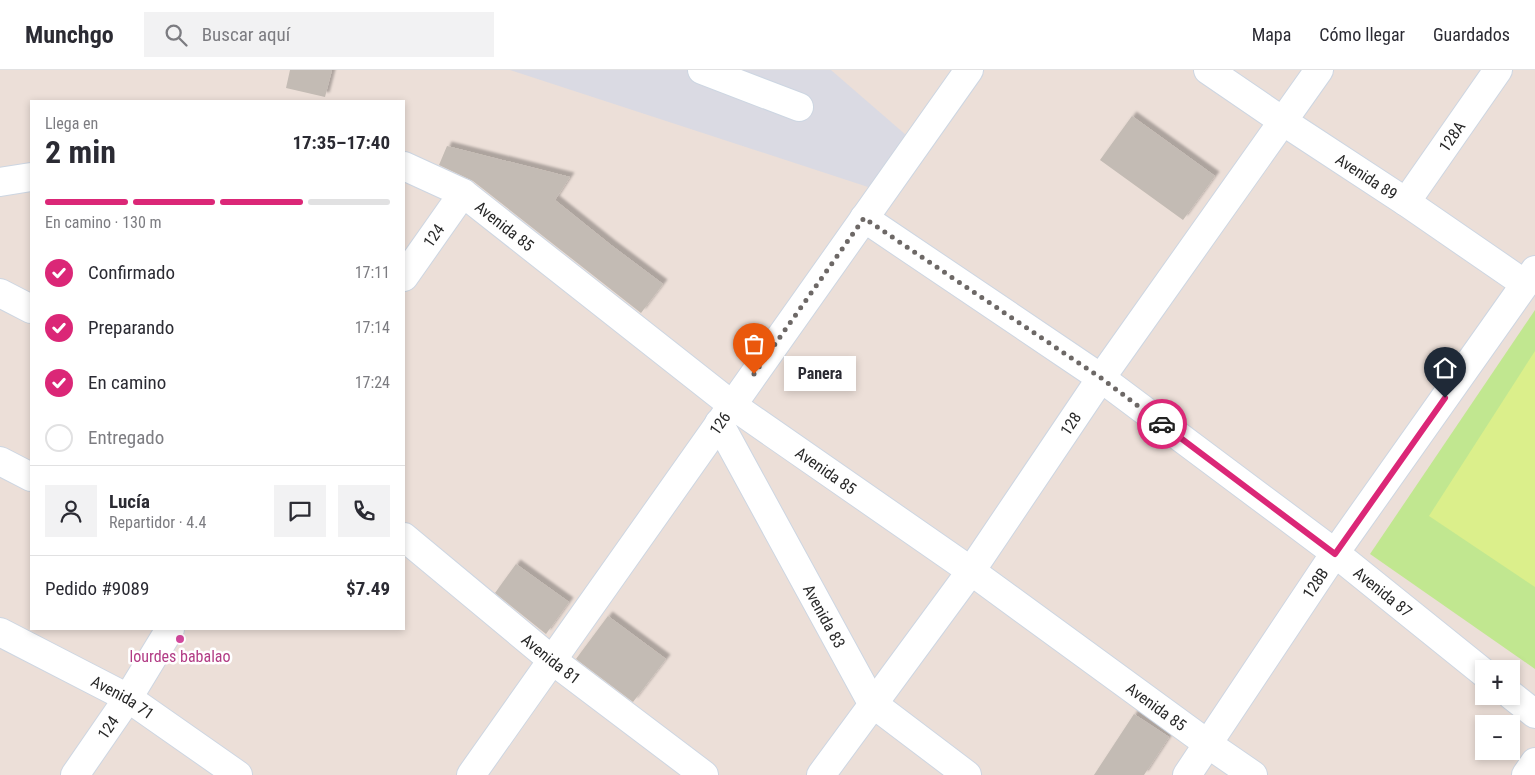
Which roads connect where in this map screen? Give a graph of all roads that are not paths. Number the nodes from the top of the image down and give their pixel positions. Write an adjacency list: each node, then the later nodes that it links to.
1 (702, 70): 6 (street)
2 (969, 70): 13 (street, 126)
3 (1208, 70): 7 (street, Avenida 89)
4 (1319, 70): 7 (street, 128)
5 (1498, 70): 12 (street, 128A)
6 (799, 106)
7 (1284, 122): 12 (street, Avenida 89); 18 (street, 128)
8 (405, 166): 11 (street, Avenida 85)
9 (30, 177): 10 (street)
10 (0, 182)
11 (463, 193): 14 (street, 124); 19 (street, Avenida 85)
12 (1406, 202): 15 (street, Avenida 89)
13 (864, 218): 18 (street, Avenida 87); 19 (street, 126)
14 (405, 276)
15 (1530, 277): 23 (street, 128B)
16 (0, 293): 17 (street)
17 (30, 308)
18 (1101, 378): 23 (street, Avenida 87); 24 (street, 128)
19 (726, 414): 24 (street, Avenida 85); 27 (street, 126); 31 (street, Avenida 83)
20 (0, 461): 21 (street)
21 (30, 476)
22 (405, 538): 27 (street, Avenida 81)
23 (1335, 554): 28 (street, Avenida 87); 33 (street, 128B)
24 (971, 571): 31 (street, 128); 33 (street, Avenida 85)
25 (169, 630): 29 (street, 124)
26 (0, 632): 29 (street, Avenida 71)
27 (552, 660): 37 (street, 126); 38 (street, Avenida 81)
28 (1475, 666)
29 (128, 698): 35 (street, 124); 36 (street, Avenida 71)
30 (1520, 702): 32 (street)
31 (872, 703): 39 (street, 128); 40 (street, Avenida 83)
32 (1535, 714)
33 (1208, 744): 41 (street, 128B); 42 (street, Avenida 85)
34 (1535, 762): 43 (street)
35 (75, 775)
36 (238, 775)
37 (471, 775)
38 (704, 775)
39 (821, 775)
40 (968, 775)
41 (1186, 775)
42 (1253, 775)
43 (1526, 775)

